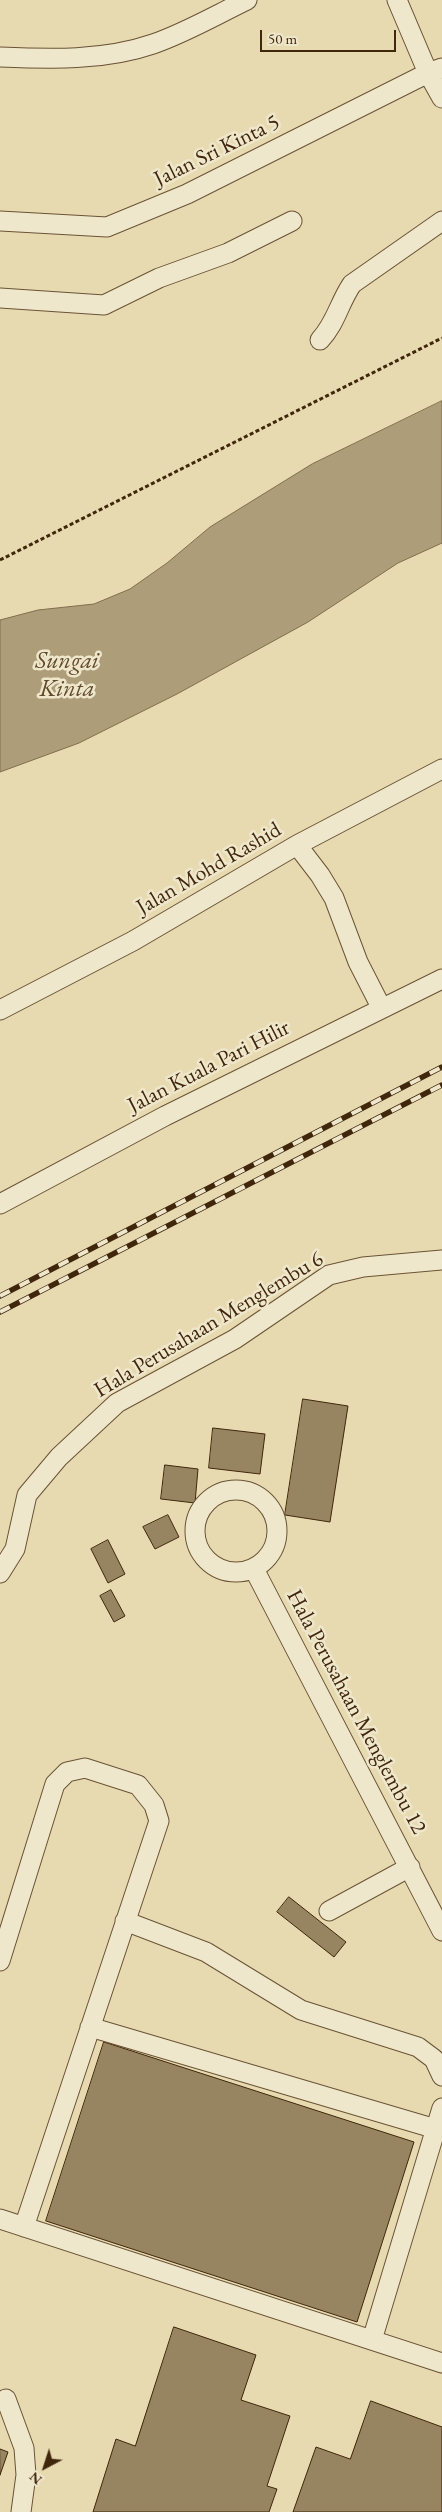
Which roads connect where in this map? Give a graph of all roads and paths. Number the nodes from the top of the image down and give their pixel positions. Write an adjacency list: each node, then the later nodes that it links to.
1 (247, 0): 3 (street)
2 (397, 0): 4 (street)
3 (0, 57)
4 (435, 71): 5 (street); 6 (street, Jalan Sri Kinta 5)
5 (442, 98)
6 (0, 221)
7 (292, 221): 9 (street)
8 (442, 221): 11 (street)
9 (0, 298)
10 (442, 338): 12 (path)
11 (320, 340)
12 (0, 560)
13 (442, 769): 14 (street, Jalan Mohd Rashid)
14 (296, 845): 16 (street); 17 (street, Jalan Mohd Rashid)
15 (442, 978): 16 (street, Jalan Kuala Pari Hilir)
16 (381, 1007): 18 (street, Jalan Kuala Pari Hilir)
17 (0, 1010)
18 (0, 1204)
19 (442, 1260): 21 (street, Hala Perusahaan Menglembu 6)
20 (254, 1569): 20 (street); 22 (street, Hala Perusahaan Menglembu 12)
21 (0, 1573)
22 (410, 1867): 23 (street); 25 (street, Hala Perusahaan Menglembu 12)
23 (329, 1911)
24 (125, 1921): 26 (street); 27 (street); 28 (street)
25 (442, 1931)
26 (0, 1961)
27 (90, 2027): 30 (street); 33 (street)
28 (442, 2076)
29 (442, 2108): 30 (street)
30 (436, 2130): 31 (street)
31 (436, 2154): 34 (street)
32 (0, 2219): 33 (street)
33 (24, 2227): 34 (street)
34 (372, 2340): 35 (street)
35 (442, 2363)
36 (6, 2399): 37 (street)
37 (21, 2512)

